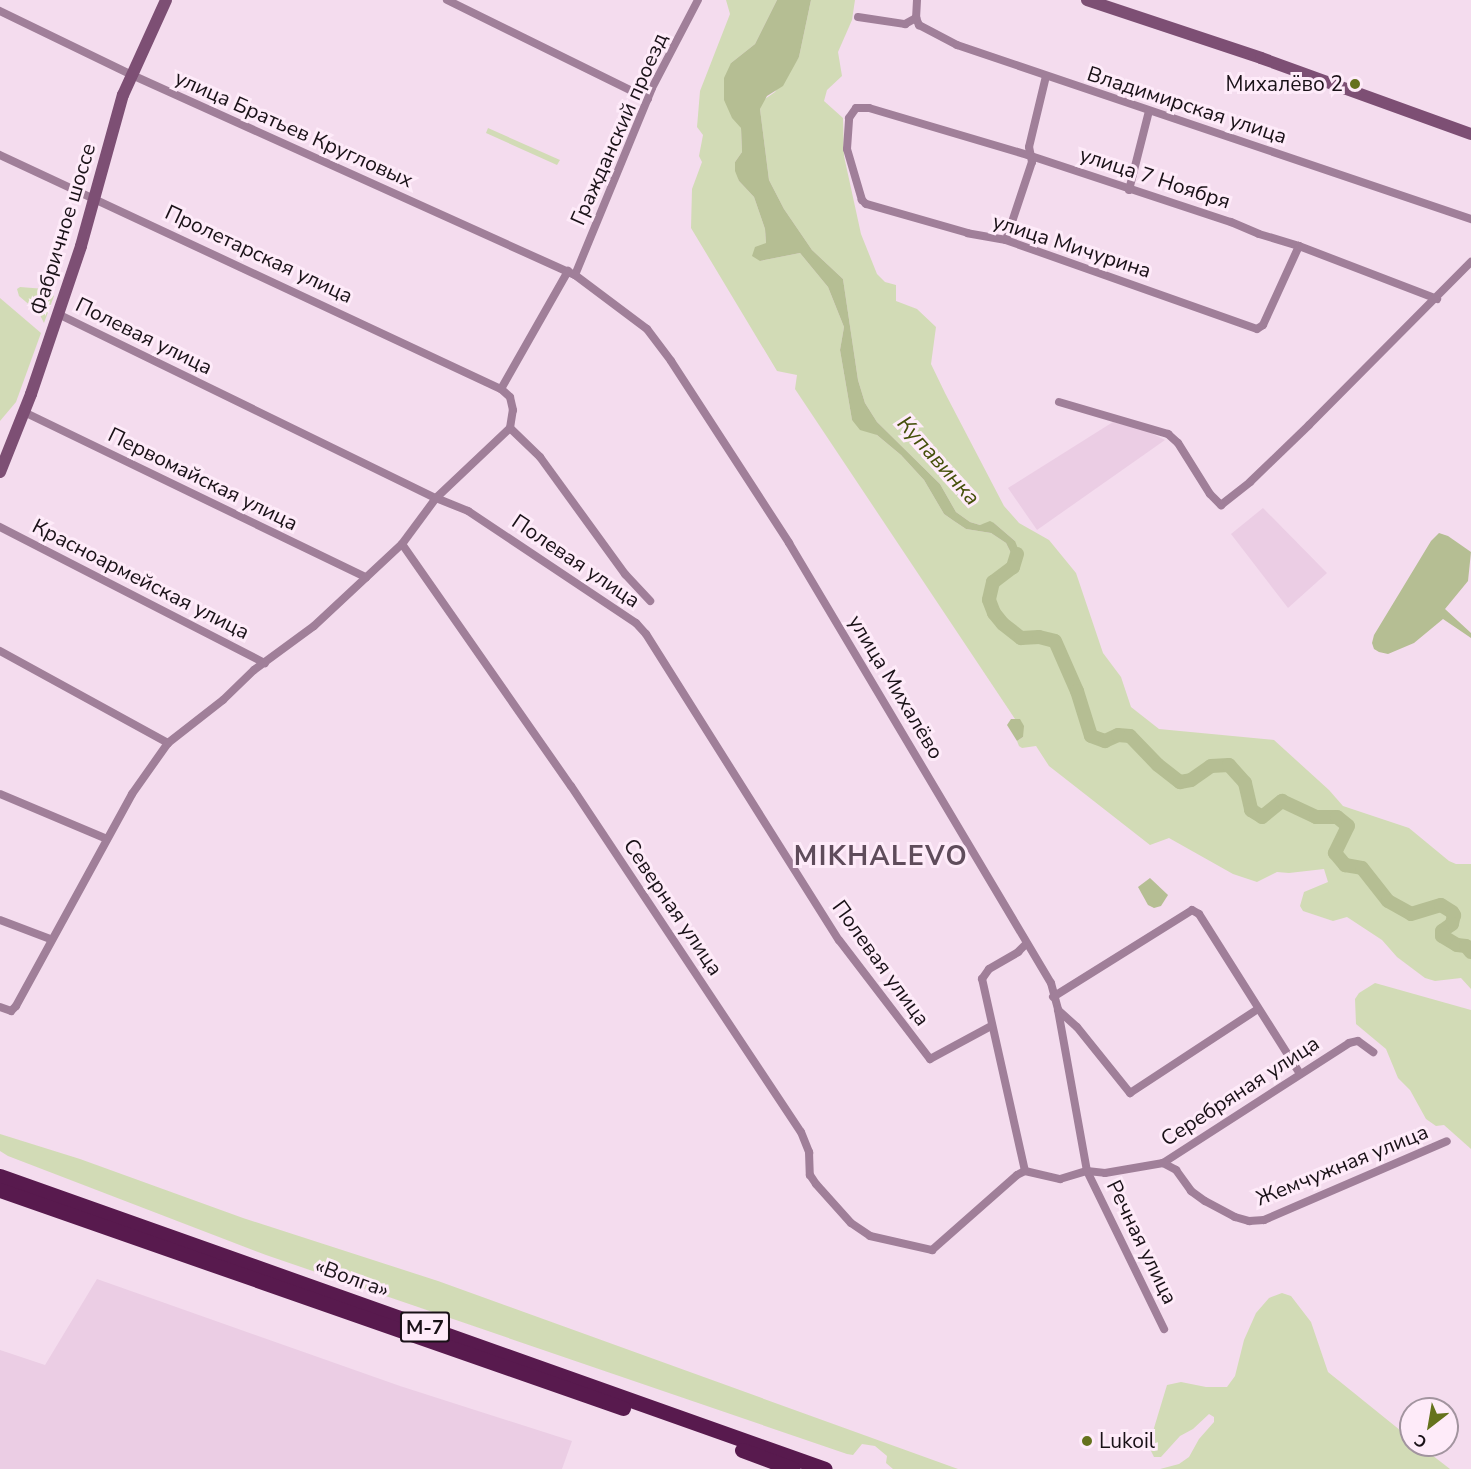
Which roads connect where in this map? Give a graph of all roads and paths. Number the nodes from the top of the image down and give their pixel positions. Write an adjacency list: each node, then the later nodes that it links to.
1 (166, 0): 9 (main road, Фабричное шоссе)
2 (447, 0): 11 (street)
3 (698, 0): 11 (street, Гражданский проезд)
4 (917, 0): 8 (street)
5 (1087, 0): 13 (main road)
6 (0, 11): 9 (street, улица Братьев Кругловых)
7 (858, 17): 8 (street)
8 (916, 18): 10 (street, Владимирская улица)
9 (132, 75): 17 (main road, Фабричное шоссе); 23 (street, улица Братьев Кругловых)
10 (1046, 76): 12 (street, Владимирская улица); 15 (street)
11 (648, 99): 23 (street, Гражданский проезд)
12 (1149, 111): 16 (street); 19 (street, Владимирская улица)
13 (1471, 134)
14 (0, 154): 17 (street, Пролетарская улица)
15 (1028, 155): 16 (street, улица 7 Ноября); 18 (street, улица 7 Ноября); 20 (street)
16 (1129, 190): 21 (street, улица 7 Ноября)
17 (95, 197): 25 (main road, Фабричное шоссе); 26 (street, Пролетарская улица)
18 (866, 204): 20 (street, улица Мичурина)
19 (1471, 219)
20 (1006, 240): 21 (street, улица Мичурина)
21 (1299, 246): 24 (street, улица 7 Ноября)
22 (1471, 262): 24 (street)
23 (572, 273): 26 (street, Гражданский проезд); 43 (street, улица Михалёво)
24 (1437, 299): 27 (street)
25 (58, 314): 28 (main road, Фабричное шоссе); 31 (street, Полевая улица)
26 (501, 389): 29 (street)
27 (1059, 402)
28 (24, 412): 30 (main road, Фабричное шоссе); 34 (street, Первомайская улица)
29 (510, 428): 31 (street); 35 (street)
30 (0, 472)
31 (436, 498): 33 (street); 48 (street, Полевая улица)
32 (0, 527): 37 (street, Красноармейская улица)
33 (402, 544): 34 (street); 53 (street, Северная улица)
34 (366, 577): 37 (street)
35 (650, 601)
36 (0, 651): 38 (street)
37 (265, 663): 38 (street)
38 (168, 742): 40 (street)
39 (0, 794): 40 (street)
40 (107, 838): 42 (street)
41 (0, 920): 42 (street)
42 (50, 939): 45 (street)
43 (1026, 944): 44 (street, улица Михалёво); 48 (street)
44 (1053, 997): 46 (street); 47 (street, улица Михалёво)
45 (0, 1006)
46 (1258, 1009): 47 (street); 50 (street)
47 (1058, 1010): 54 (street, улица Михалёво)
48 (991, 1026): 53 (street)
49 (1373, 1052): 50 (street, Серебряная улица)
50 (1300, 1074): 52 (street, Серебряная улица)
51 (1447, 1141): 52 (street, Жемчужная улица)
52 (1163, 1163): 54 (street, Серебряная улица)
53 (1025, 1171): 54 (street, Серебряная улица)
54 (1087, 1171): 57 (street, Речная улица)
55 (0, 1176): 59 (highway, «Волга» / М-7)
56 (0, 1190): 58 (highway, «Волга» / М-7)
57 (1164, 1329)
58 (793, 1469)
59 (825, 1469)

